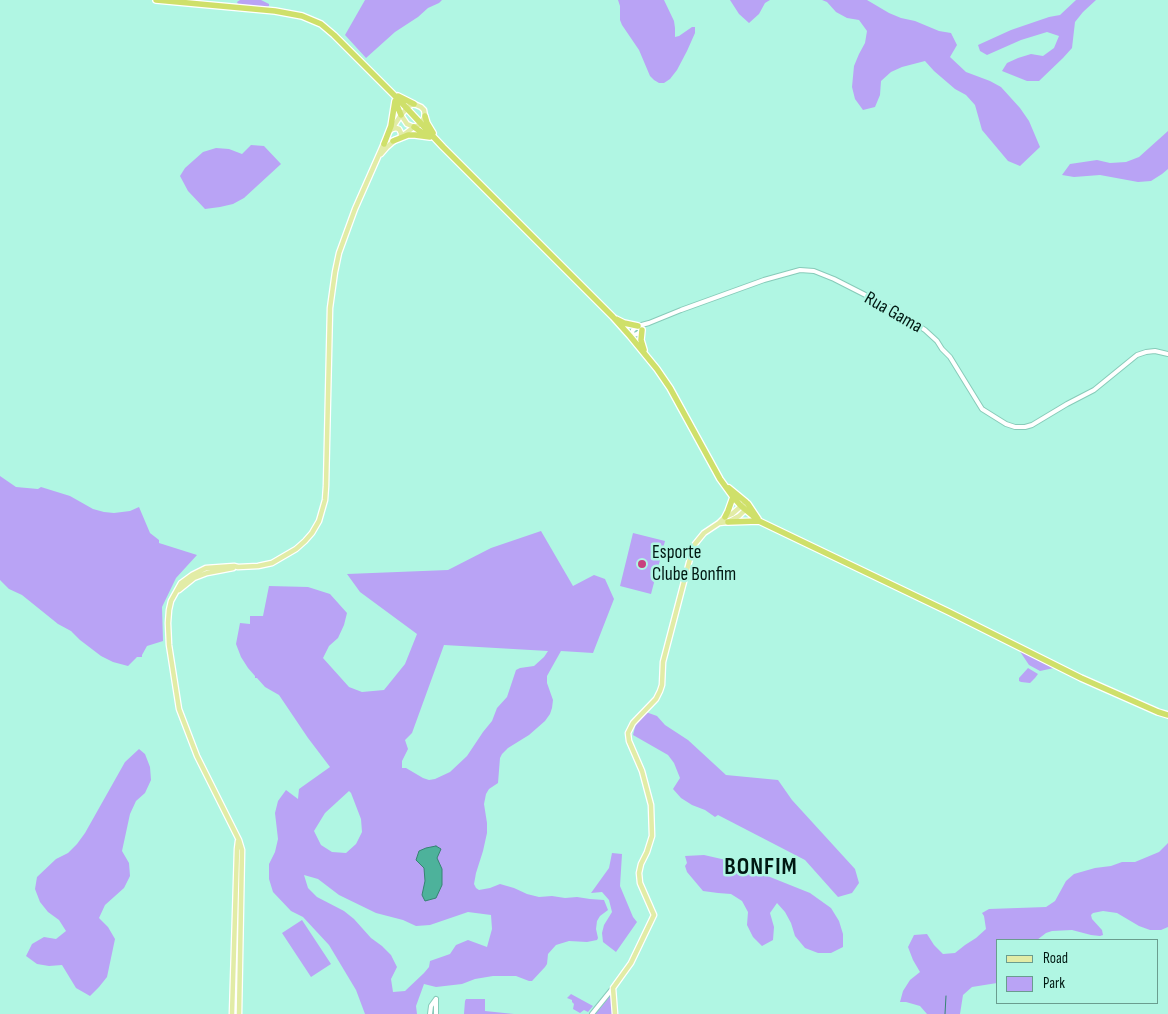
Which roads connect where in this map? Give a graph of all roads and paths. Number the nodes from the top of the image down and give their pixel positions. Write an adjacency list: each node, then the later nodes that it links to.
1 (156, 0): 2 (highway)
2 (389, 90): 3 (highway); 4 (highway); 5 (highway)
3 (395, 101): 6 (highway); 14 (highway)
4 (414, 104): 5 (main road); 7 (main road)
5 (407, 108): 6 (main road); 8 (highway)
6 (401, 115): 9 (main road); 10 (main road)
7 (425, 116): 8 (main road); 15 (highway)
8 (421, 124): 9 (main road); 15 (highway)
9 (414, 127): 11 (main road); 12 (highway)
10 (392, 129): 11 (main road); 14 (main road)
11 (400, 136): 13 (main road)
12 (430, 137): 13 (highway); 15 (highway)
13 (393, 141): 16 (main road)
14 (384, 144): 16 (main road)
15 (443, 147): 17 (highway)
16 (374, 166): 28 (main road)
17 (613, 317): 18 (highway); 19 (highway)
18 (640, 328): 19 (street); 20 (highway); 21 (street, Rua Gama)
19 (630, 336): 20 (highway)
20 (646, 354): 22 (highway)
21 (1168, 354)
22 (725, 486): 23 (highway); 24 (highway)
23 (733, 498): 24 (highway); 25 (highway)
24 (745, 506): 25 (main road); 26 (highway)
25 (726, 519): 26 (highway); 29 (main road)
26 (759, 521): 27 (highway)
27 (1168, 715)
28 (239, 840): 30 (main road); 31 (main road)
29 (613, 988): 34 (street); 35 (main road)
30 (232, 1014)
31 (239, 1014)
32 (430, 1014): 33 (street)
33 (436, 1014)
34 (592, 1014)
35 (615, 1014)

